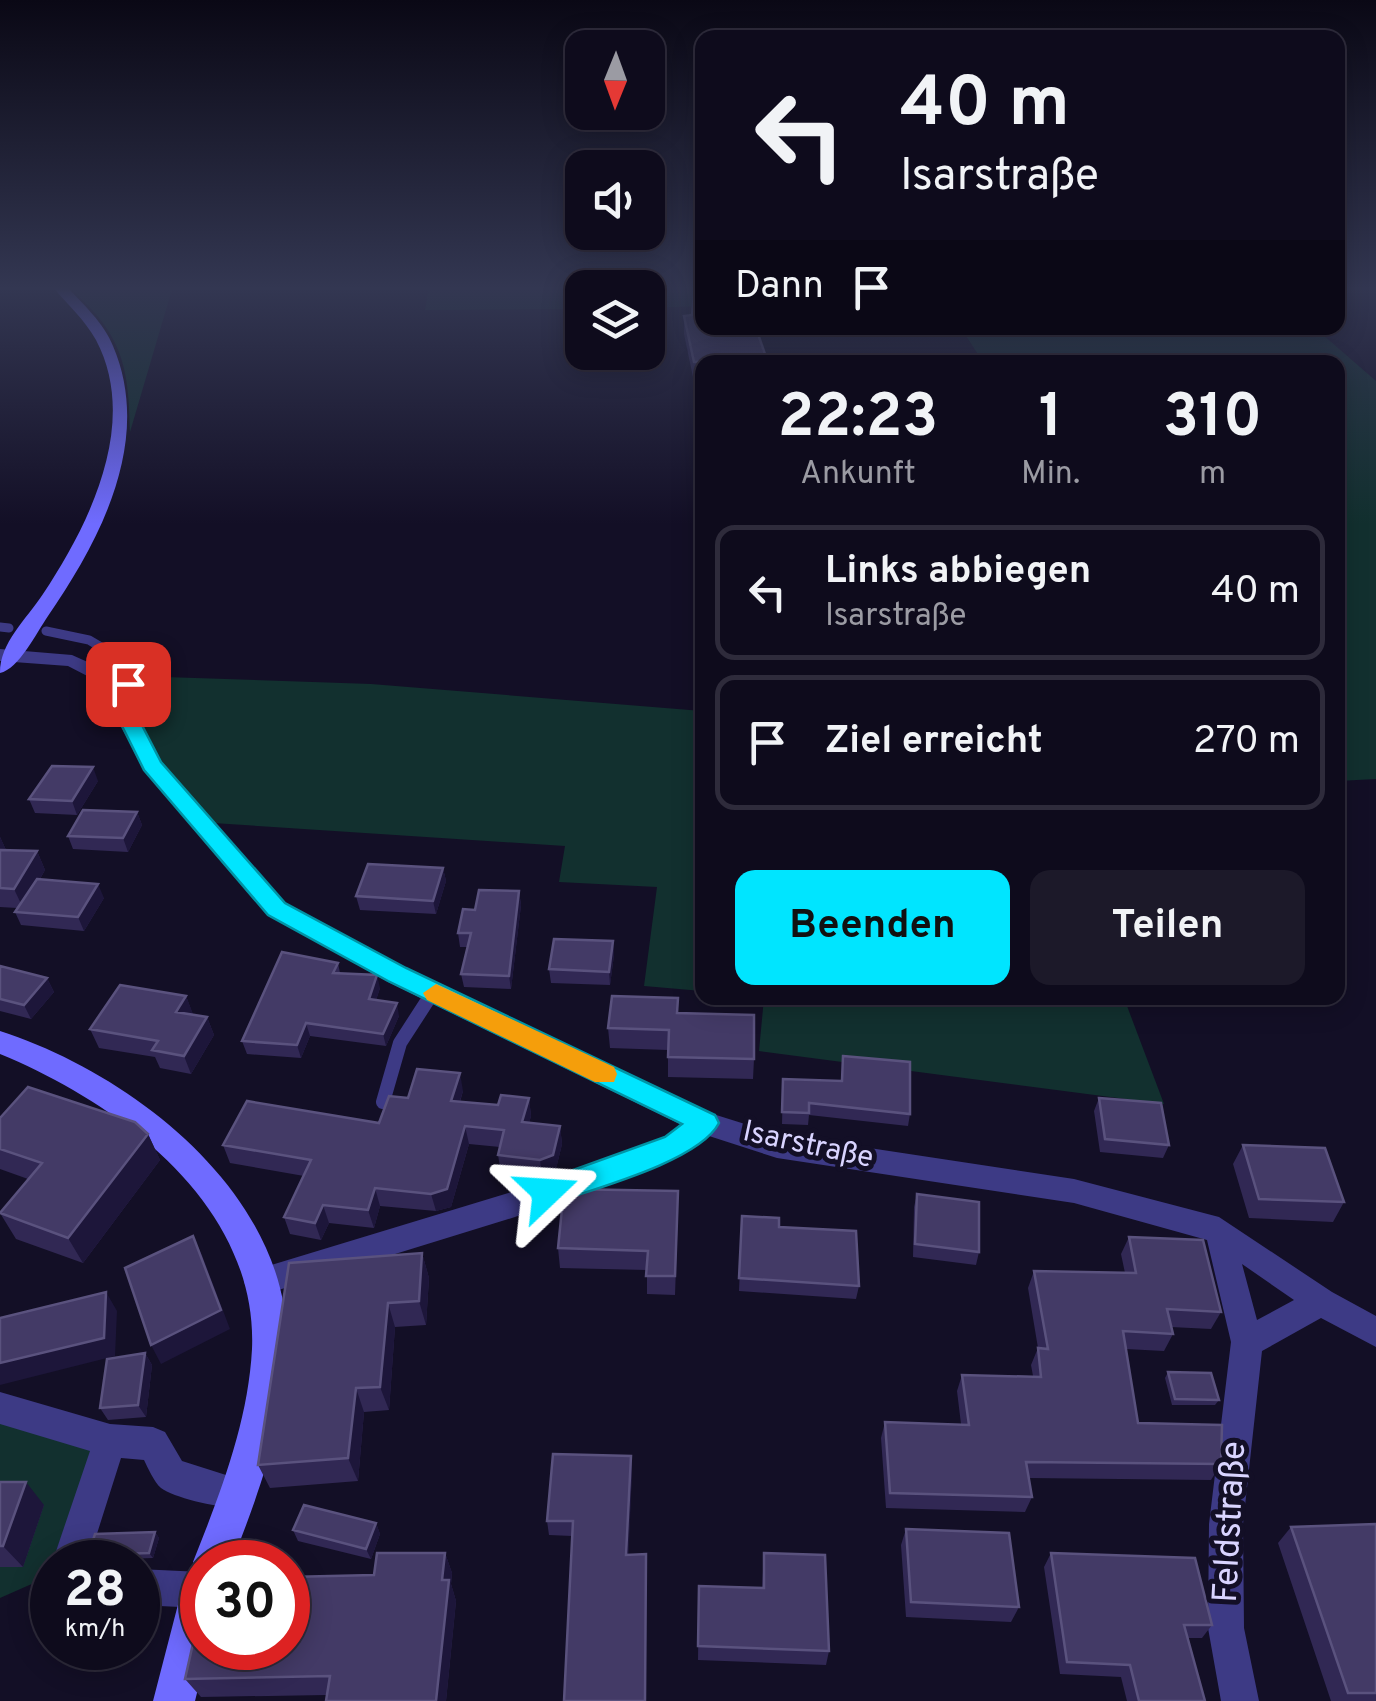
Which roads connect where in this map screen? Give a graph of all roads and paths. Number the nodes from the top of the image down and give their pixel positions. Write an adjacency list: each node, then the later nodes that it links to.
1 (112, 365): 3 (main road)
2 (46, 632): 4 (lane, Isarstraße)
3 (3, 659): 4 (street, Isarstraße)
4 (119, 700): 5 (street, Isarstraße)
5 (433, 992): 7 (lane); 8 (street, Isarstraße)
6 (0, 1042): 10 (main road)
7 (383, 1102)
8 (705, 1123): 9 (street, Isarstraße); 10 (street)
9 (1219, 1230): 11 (street, Isarstraße); 13 (street, Feldstraße)
10 (259, 1282): 16 (main road)
11 (1321, 1302): 12 (street, Isarstraße); 13 (street)
12 (1376, 1332)
13 (1247, 1342): 21 (street, Feldstraße)
14 (0, 1408): 15 (street)
15 (110, 1441): 16 (street); 17 (street)
16 (236, 1494): 18 (main road)
17 (77, 1540)
18 (220, 1540)
19 (182, 1670): 20 (main road)
20 (174, 1701)
21 (1240, 1701)

